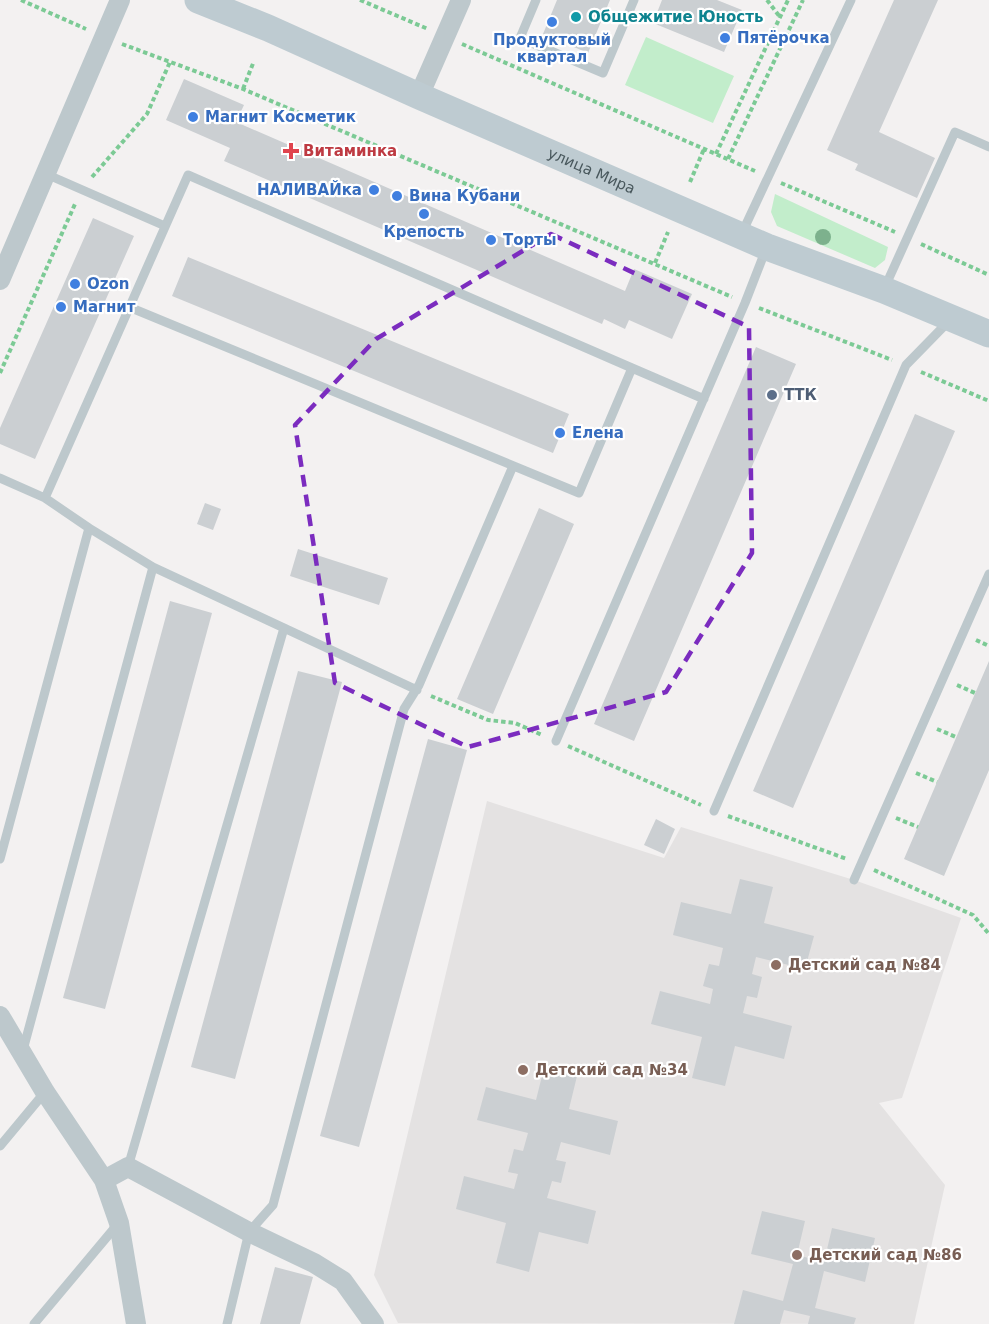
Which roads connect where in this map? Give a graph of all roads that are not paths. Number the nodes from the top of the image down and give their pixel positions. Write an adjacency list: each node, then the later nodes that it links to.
1 (120, 0): 9 (street)
2 (198, 0): 7 (main road, улица Мира)
3 (461, 0): 7 (street)
4 (536, 0): 5 (lane)
5 (634, 0)
6 (851, 0): 11 (lane)
7 (419, 96): 11 (main road, улица Мира)
8 (989, 147): 14 (lane)
9 (46, 174): 10 (lane); 13 (street)
10 (165, 226): 15 (lane); 18 (lane)
11 (741, 235): 12 (main road, улица Мира)
12 (767, 247): 14 (main road, улица Мира); 19 (lane)
13 (0, 280)
14 (884, 290): 16 (main road, улица Мира)
15 (129, 308): 20 (lane); 22 (lane)
16 (952, 318): 17 (main road, улица Мира); 29 (lane)
17 (989, 334)
18 (632, 368): 19 (lane); 20 (lane)
19 (704, 399): 28 (lane)
20 (513, 466): 27 (lane)
21 (0, 478): 22 (lane)
22 (45, 498): 23 (lane)
23 (89, 528): 24 (lane); 30 (lane)
24 (153, 567): 26 (lane); 33 (lane)
25 (989, 574): 31 (lane)
26 (284, 628): 27 (lane); 36 (lane)
27 (417, 690): 39 (lane)
28 (556, 741)
29 (714, 811)
30 (0, 859)
31 (854, 880)
32 (0, 1016): 33 (street)
33 (22, 1052): 34 (street)
34 (45, 1092): 35 (lane); 37 (street)
35 (0, 1146)
36 (128, 1167): 37 (street); 39 (street)
37 (104, 1180): 38 (street)
38 (118, 1223): 40 (lane); 41 (street)
39 (249, 1233): 42 (lane); 43 (street)
40 (34, 1324)
41 (136, 1324)
42 (227, 1324)
43 (374, 1324)

